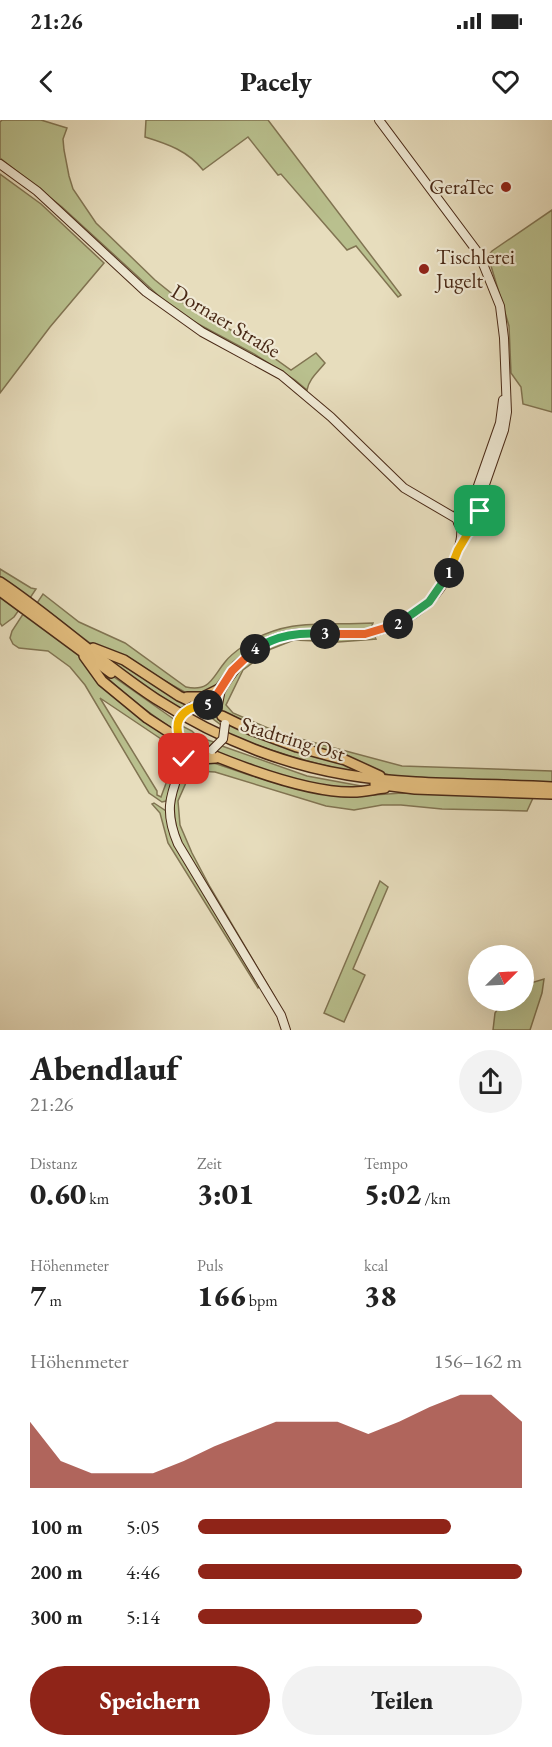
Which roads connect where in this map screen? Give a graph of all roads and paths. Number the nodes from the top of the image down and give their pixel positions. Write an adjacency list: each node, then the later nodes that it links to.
1 (373, 120): 5 (main road)
2 (379, 120): 6 (main road)
3 (0, 164): 4 (main road, Dornaer Straße)
4 (435, 506): 5 (main road, Dornaer Straße); 7 (main road, Dornaer Straße)
5 (465, 507): 6 (main road); 7 (main road)
6 (480, 511): 9 (main road)
7 (457, 519): 8 (main road)
8 (461, 527): 9 (main road); 10 (main road)
9 (471, 531): 10 (main road)
10 (458, 550): 14 (main road)
11 (0, 582): 13 (highway, Stadtring Ost)
12 (0, 591): 13 (highway, Stadtring Ost)
13 (81, 646): 15 (highway); 18 (highway); 21 (highway, Stadtring Ost)
14 (221, 688): 15 (highway); 16 (main road); 17 (main road)
15 (179, 696): 16 (highway)
16 (199, 705): 17 (main road); 18 (main road, bridge)
17 (221, 717): 19 (main road, bridge); 21 (highway)
18 (182, 740): 19 (main road); 20 (main road)
19 (208, 753): 20 (highway); 20 (main road); 21 (highway)
20 (180, 770): 24 (main road)
21 (390, 783): 22 (highway, Stadtring Ost); 23 (highway, Stadtring Ost)
22 (552, 787)
23 (552, 794)
24 (286, 1030)

